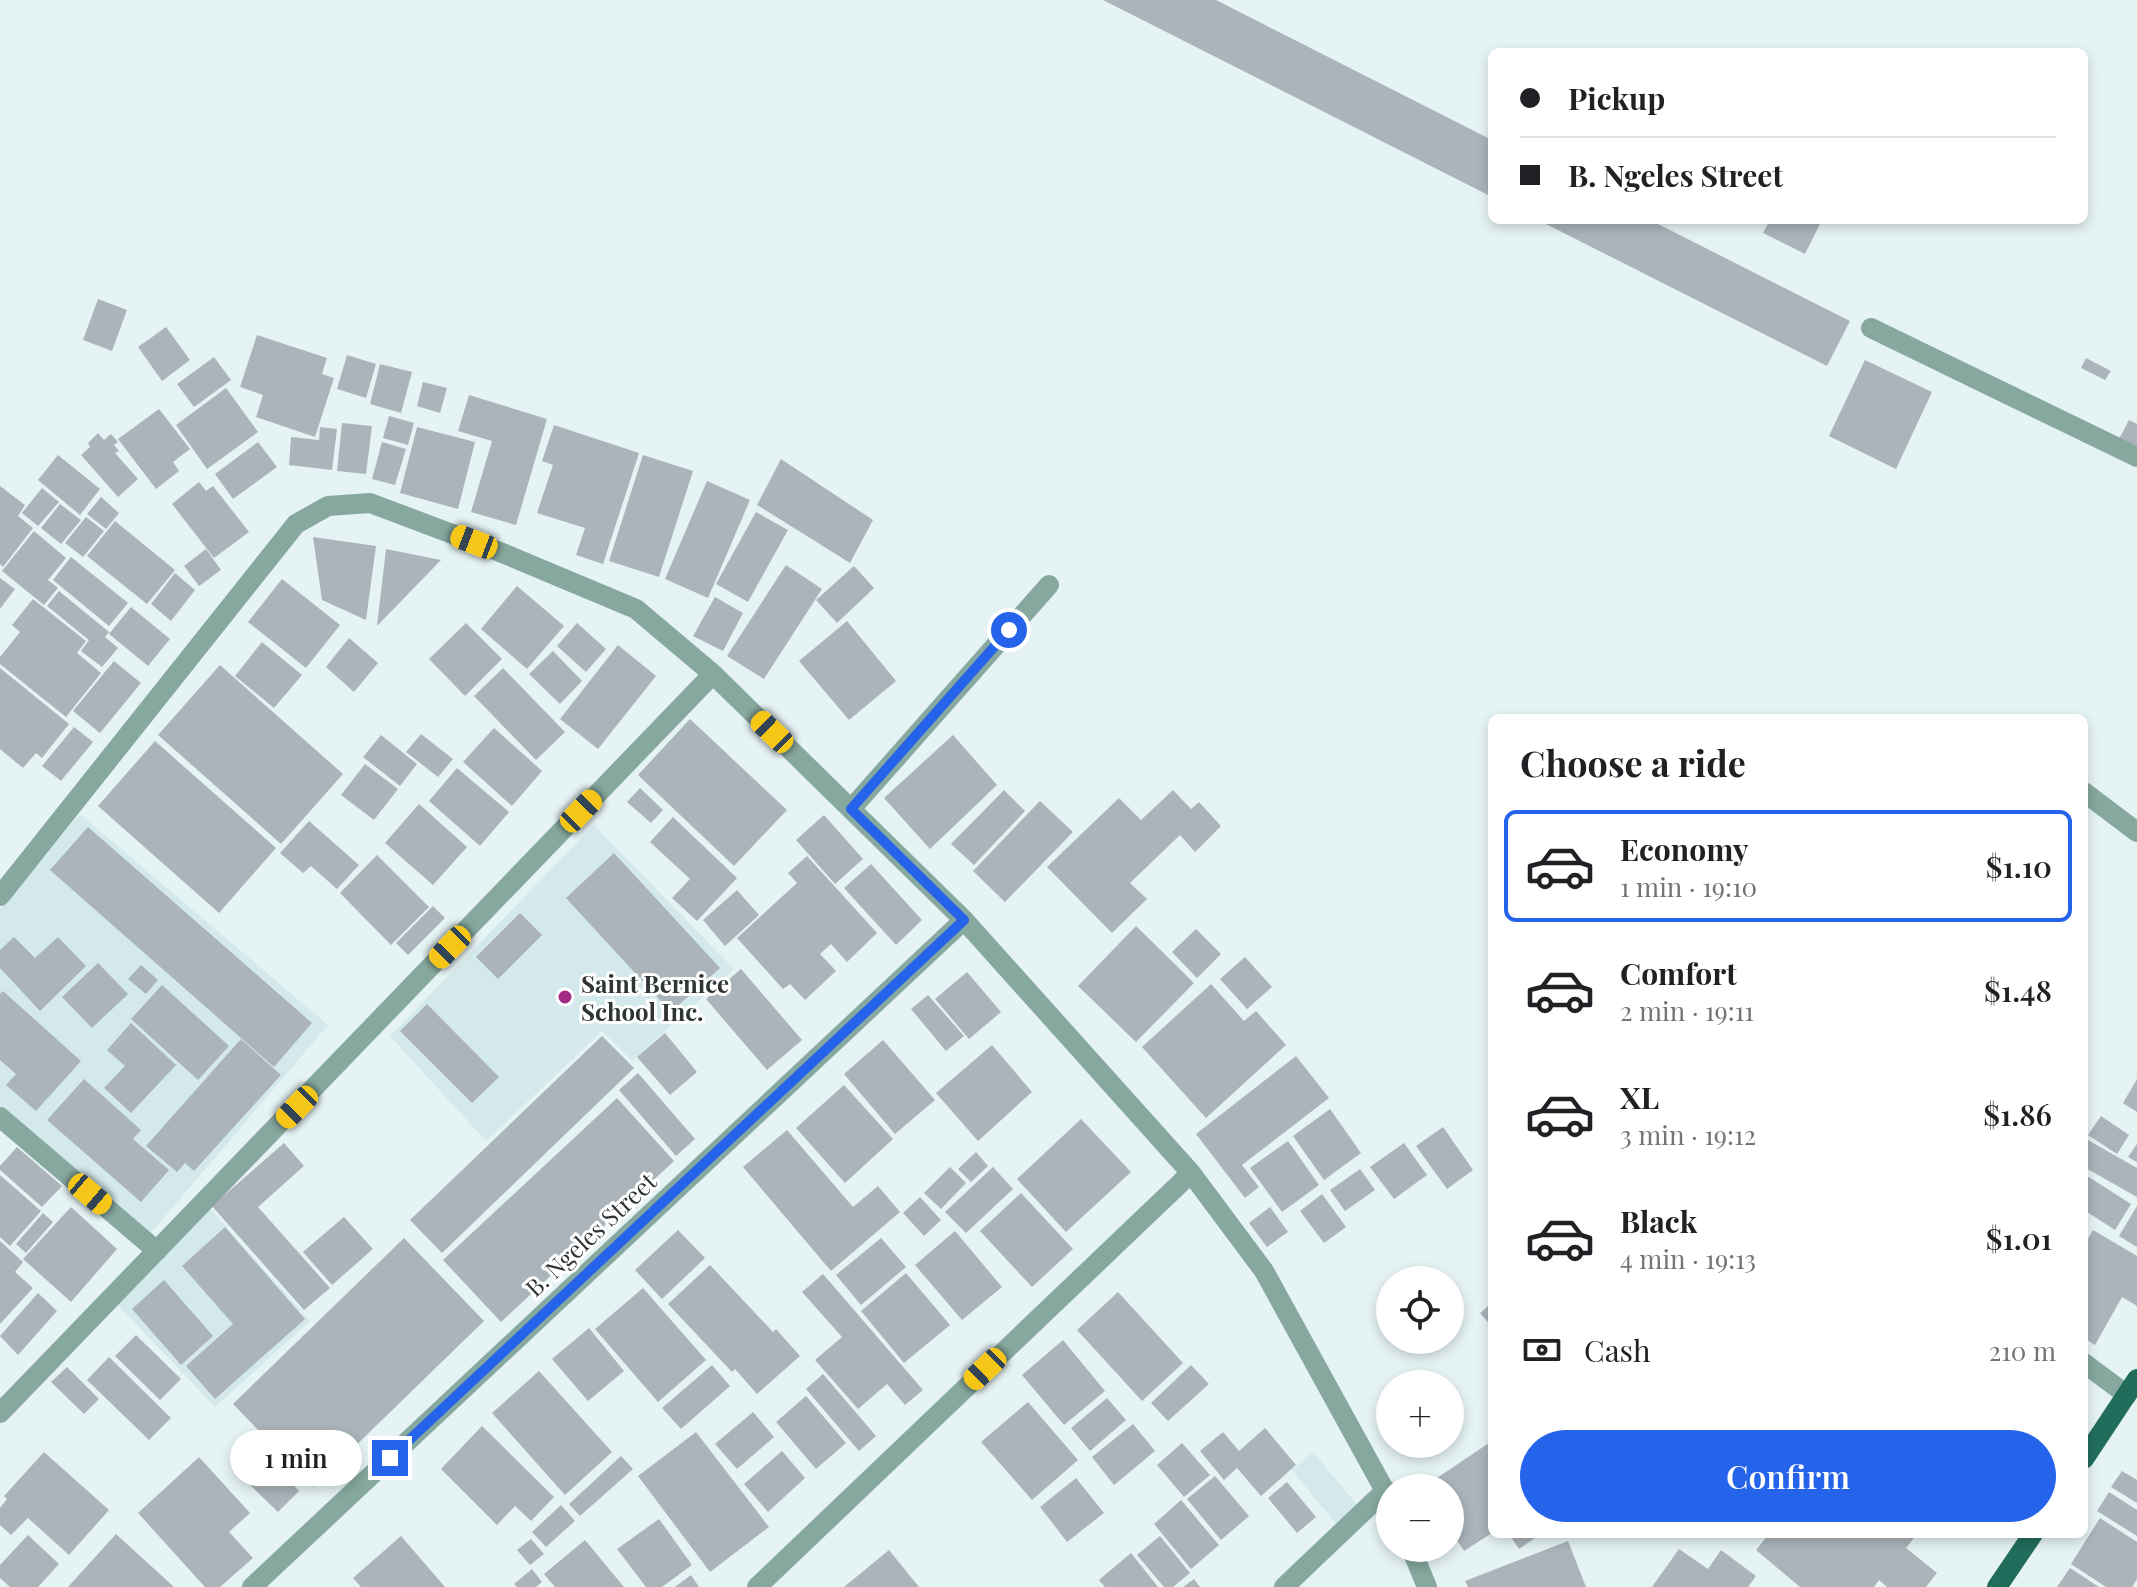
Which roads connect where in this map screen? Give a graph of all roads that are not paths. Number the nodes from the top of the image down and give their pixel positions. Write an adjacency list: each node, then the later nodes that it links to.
1 (1871, 328): 2 (street)
2 (2137, 457)
3 (1049, 585): 6 (street)
4 (713, 674): 6 (street); 8 (street); 12 (street)
5 (2088, 795): 7 (street)
6 (851, 809): 9 (street)
7 (2137, 832)
8 (0, 896)
9 (964, 920): 11 (street); 21 (street, B. Ngeles Street)
10 (0, 1117): 12 (street)
11 (1191, 1173): 17 (street); 22 (street)
12 (157, 1251): 15 (street)
13 (2088, 1365): 14 (street)
14 (2132, 1387): 16 (main road)
15 (0, 1413)
16 (2088, 1453)
17 (1376, 1474)
18 (1376, 1506): 23 (street)
19 (2030, 1538): 25 (main road)
20 (1417, 1562): 24 (street)
21 (252, 1587)
22 (757, 1587)
23 (1284, 1587)
24 (1427, 1587)
25 (1997, 1587)

